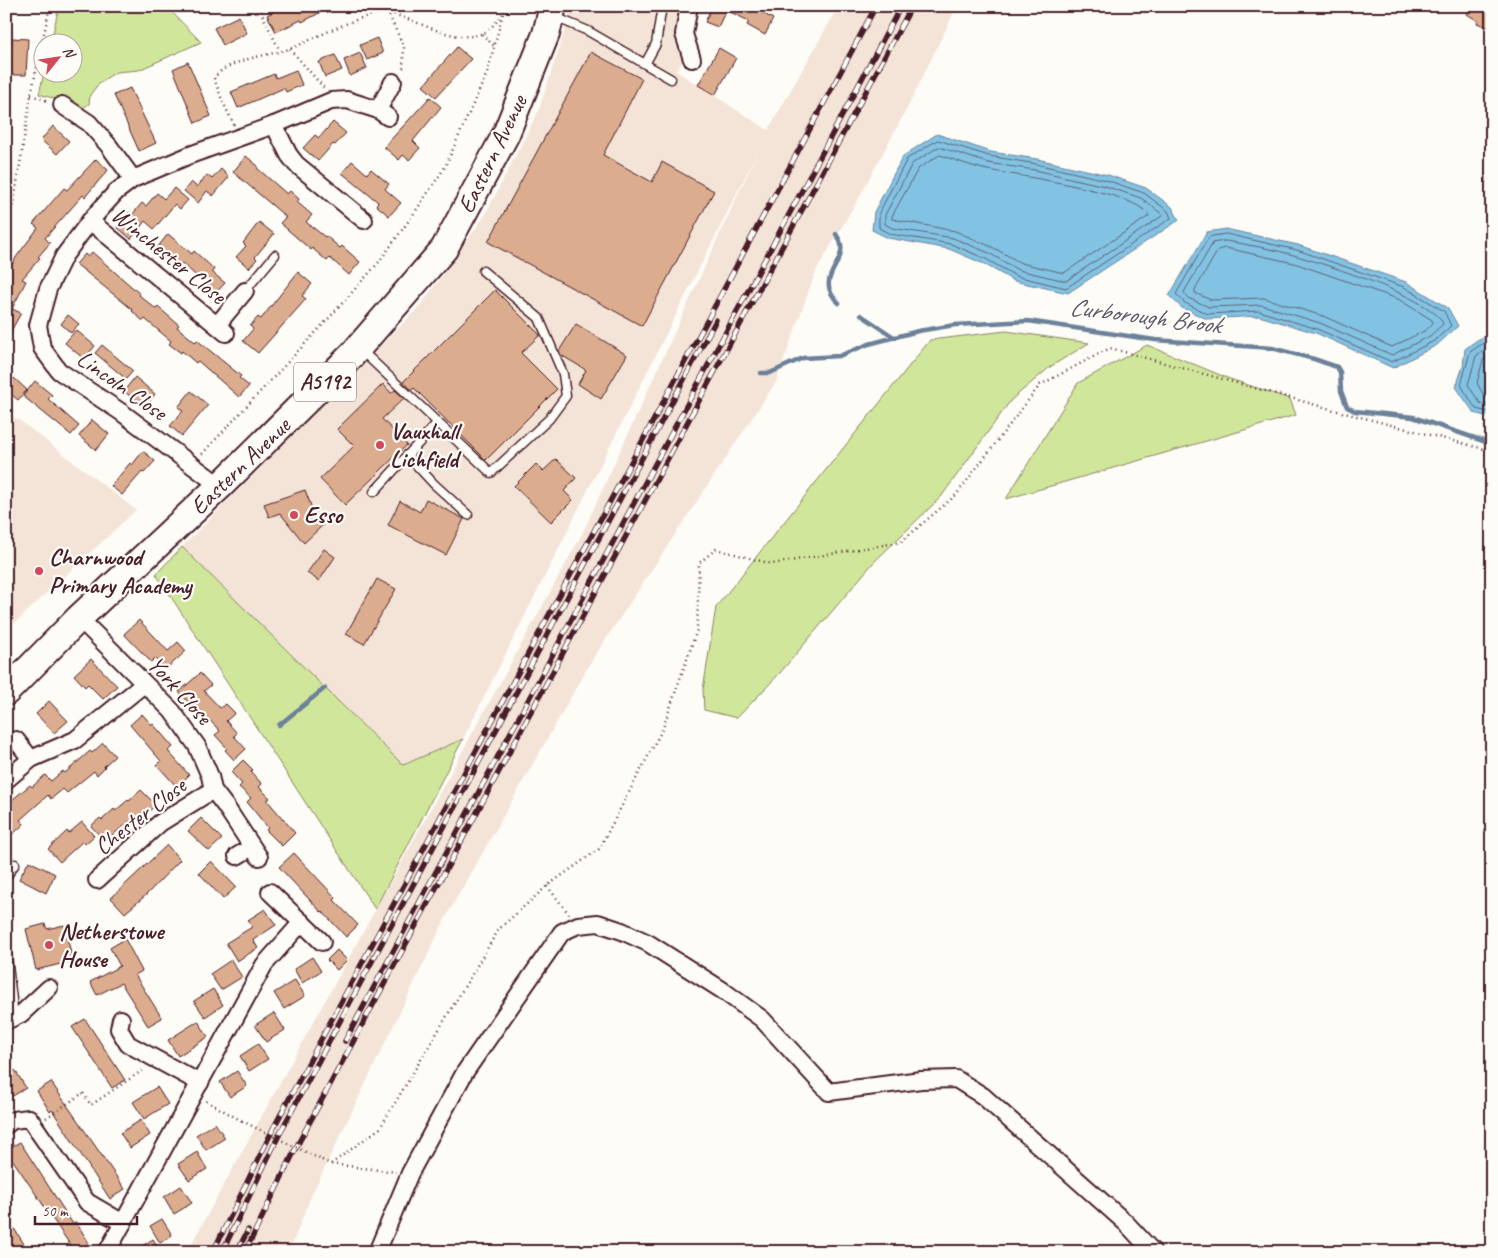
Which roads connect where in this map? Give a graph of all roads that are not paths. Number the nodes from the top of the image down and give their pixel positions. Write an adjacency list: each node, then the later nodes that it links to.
1 (662, 6): 5 (lane)
2 (689, 6): 4 (street)
3 (552, 11): 5 (lane); 16 (highway, Eastern Avenue / A5192)
4 (692, 59)
5 (645, 64): 6 (lane)
6 (671, 79)
7 (393, 82): 9 (street, Lincoln Close)
8 (62, 105): 10 (street)
9 (274, 125): 10 (street, Lincoln Close); 11 (street)
10 (133, 179): 12 (street, Lincoln Close)
11 (352, 217)
12 (90, 221): 15 (street, Winchester Close); 19 (street, Lincoln Close)
13 (275, 255): 15 (lane)
14 (483, 270): 17 (lane)
15 (245, 290)
16 (359, 347): 17 (lane); 19 (highway, Eastern Avenue / A5192)
17 (437, 423): 18 (lane)
18 (408, 455): 20 (lane); 21 (lane)
19 (220, 486): 22 (highway, Eastern Avenue / A5192)
20 (374, 492)
21 (468, 514)
22 (78, 618): 23 (street, York Close); 24 (highway, Eastern Avenue / A5192)
23 (144, 684): 26 (street); 28 (street, York Close)
24 (6, 692)
25 (16, 740): 26 (street)
26 (31, 759): 27 (street)
27 (6, 780)
28 (213, 790): 29 (street, York Close); 32 (street, Chester Close)
29 (237, 856)
30 (14, 864): 31 (lane)
31 (6, 877)
32 (97, 880)
33 (270, 892): 34 (street)
34 (302, 922): 35 (street); 40 (street)
35 (322, 942)
36 (6, 948): 38 (lane)
37 (49, 988): 38 (street)
38 (10, 1019)
39 (120, 1019): 40 (street)
40 (197, 1089): 42 (street)
41 (6, 1125): 42 (street)
42 (123, 1223): 43 (street)
43 (108, 1252)
44 (377, 1252): 45 (street)
45 (1153, 1252)

